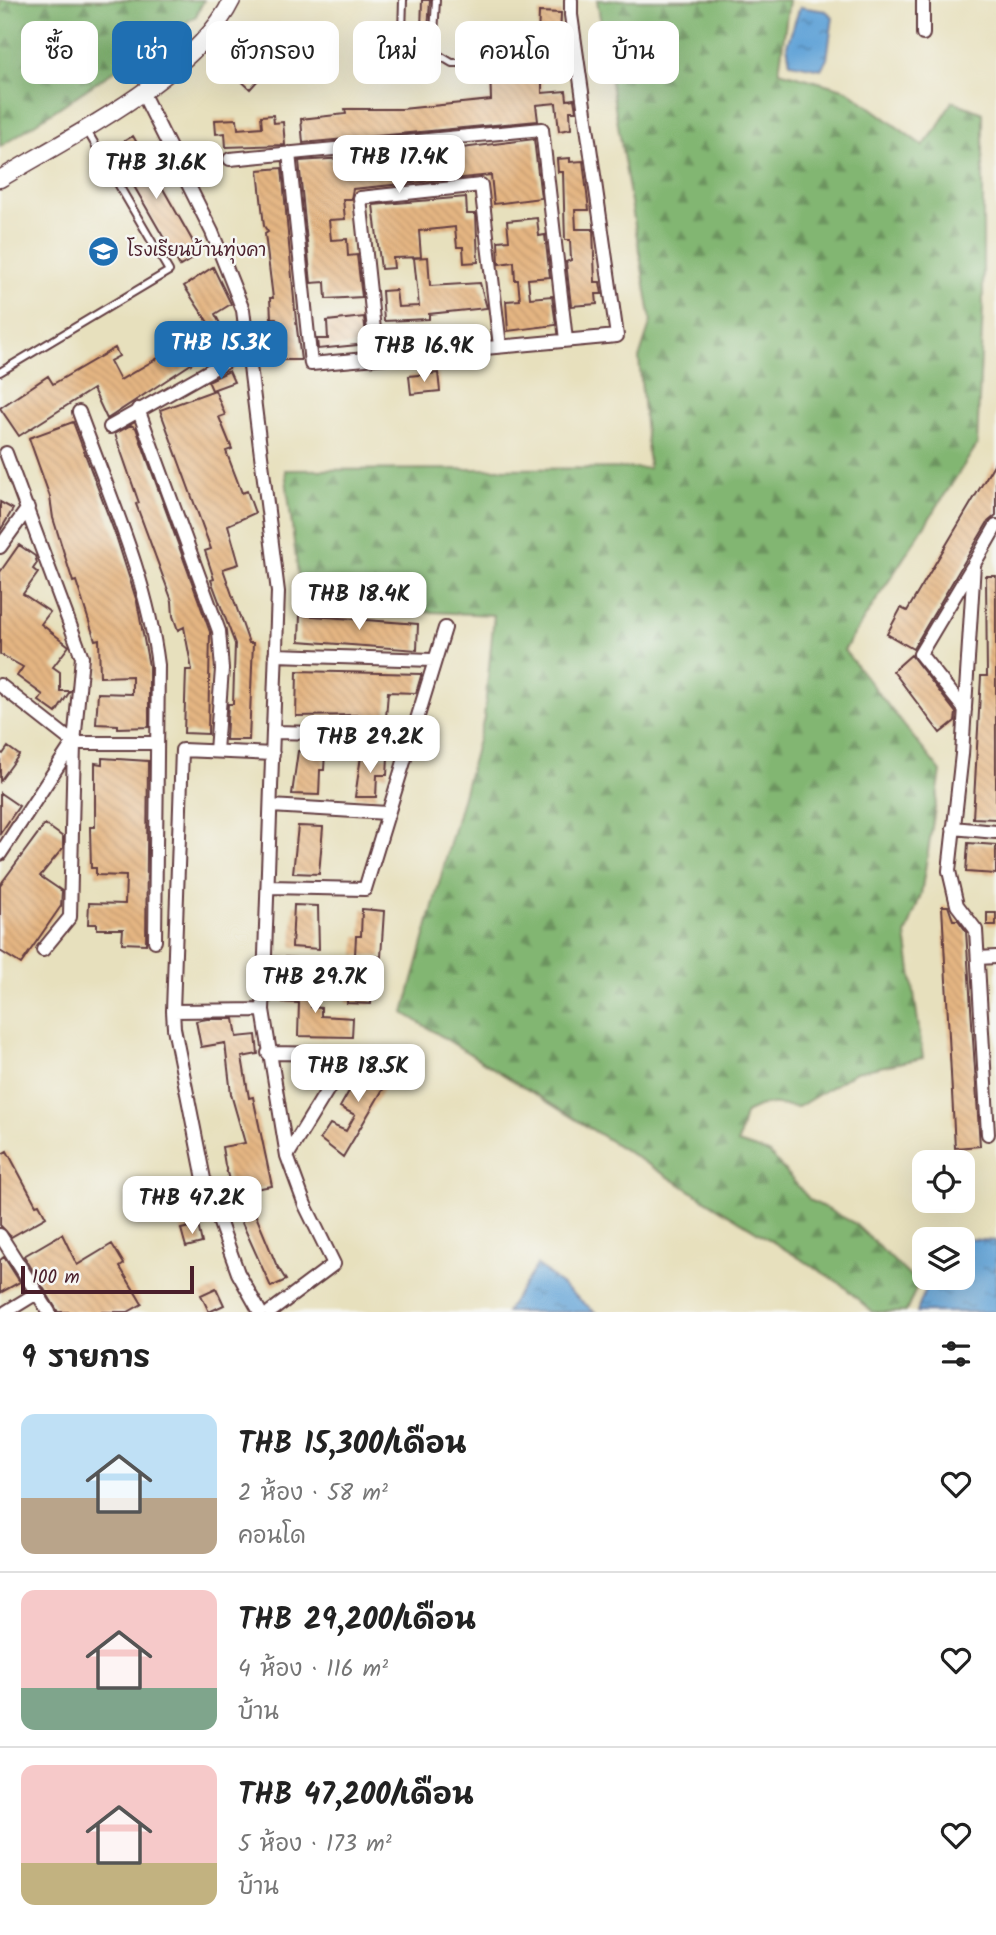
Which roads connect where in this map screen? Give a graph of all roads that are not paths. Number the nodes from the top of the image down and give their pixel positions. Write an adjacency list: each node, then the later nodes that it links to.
1 (232, 0): 9 (street)
2 (403, 0): 6 (lane)
3 (436, 0): 7 (lane)
4 (571, 0): 14 (street)
5 (923, 0): 8 (street)
6 (402, 21)
7 (435, 21)
8 (923, 34)
9 (142, 92): 10 (street); 16 (street)
10 (85, 128): 13 (street); 18 (lane)
11 (289, 153): 12 (street); 14 (street); 17 (street)
12 (230, 159)
13 (0, 180)
14 (566, 340): 15 (street)
15 (500, 346): 17 (street); 17 (street)
16 (248, 349): 19 (street); 28 (street)
17 (377, 358)
18 (0, 372)
19 (138, 409): 21 (street); 36 (street)
20 (79, 412): 35 (street)
21 (110, 427)
22 (6, 453): 23 (street)
23 (27, 508): 25 (street); 34 (street)
24 (996, 526): 26 (street)
25 (0, 547)
26 (974, 564): 31 (street); 31 (street)
27 (445, 628): 29 (street)
28 (275, 655): 29 (street); 32 (street)
29 (433, 660): 33 (street)
30 (1, 689): 34 (street)
31 (965, 710): 40 (street)
32 (274, 732): 33 (street); 37 (street)
33 (411, 735): 39 (street)
34 (74, 743): 35 (street); 42 (street); 45 (street)
35 (157, 743): 44 (street)
36 (216, 751): 37 (street); 51 (street)
37 (273, 754): 38 (street)
38 (271, 806): 39 (street); 43 (street)
39 (387, 813): 43 (street)
40 (953, 828): 41 (street); 47 (street)
41 (996, 832)
42 (0, 854)
43 (269, 887): 48 (street)
44 (155, 941)
45 (43, 950)
46 (996, 957): 47 (street)
47 (978, 958): 53 (street)
48 (265, 963): 49 (street); 50 (street)
49 (377, 970)
50 (263, 1010): 51 (street); 54 (street)
51 (173, 1011): 62 (street)
52 (996, 1029): 53 (street)
53 (982, 1030): 55 (street)
54 (268, 1053): 57 (street); 57 (street)
55 (991, 1106): 56 (street)
56 (988, 1134)
57 (287, 1156): 63 (street)
58 (1, 1239): 59 (street)
59 (37, 1293): 60 (street); 61 (street)
60 (6, 1312)
61 (49, 1312)
62 (260, 1312)
63 (270, 1312)

